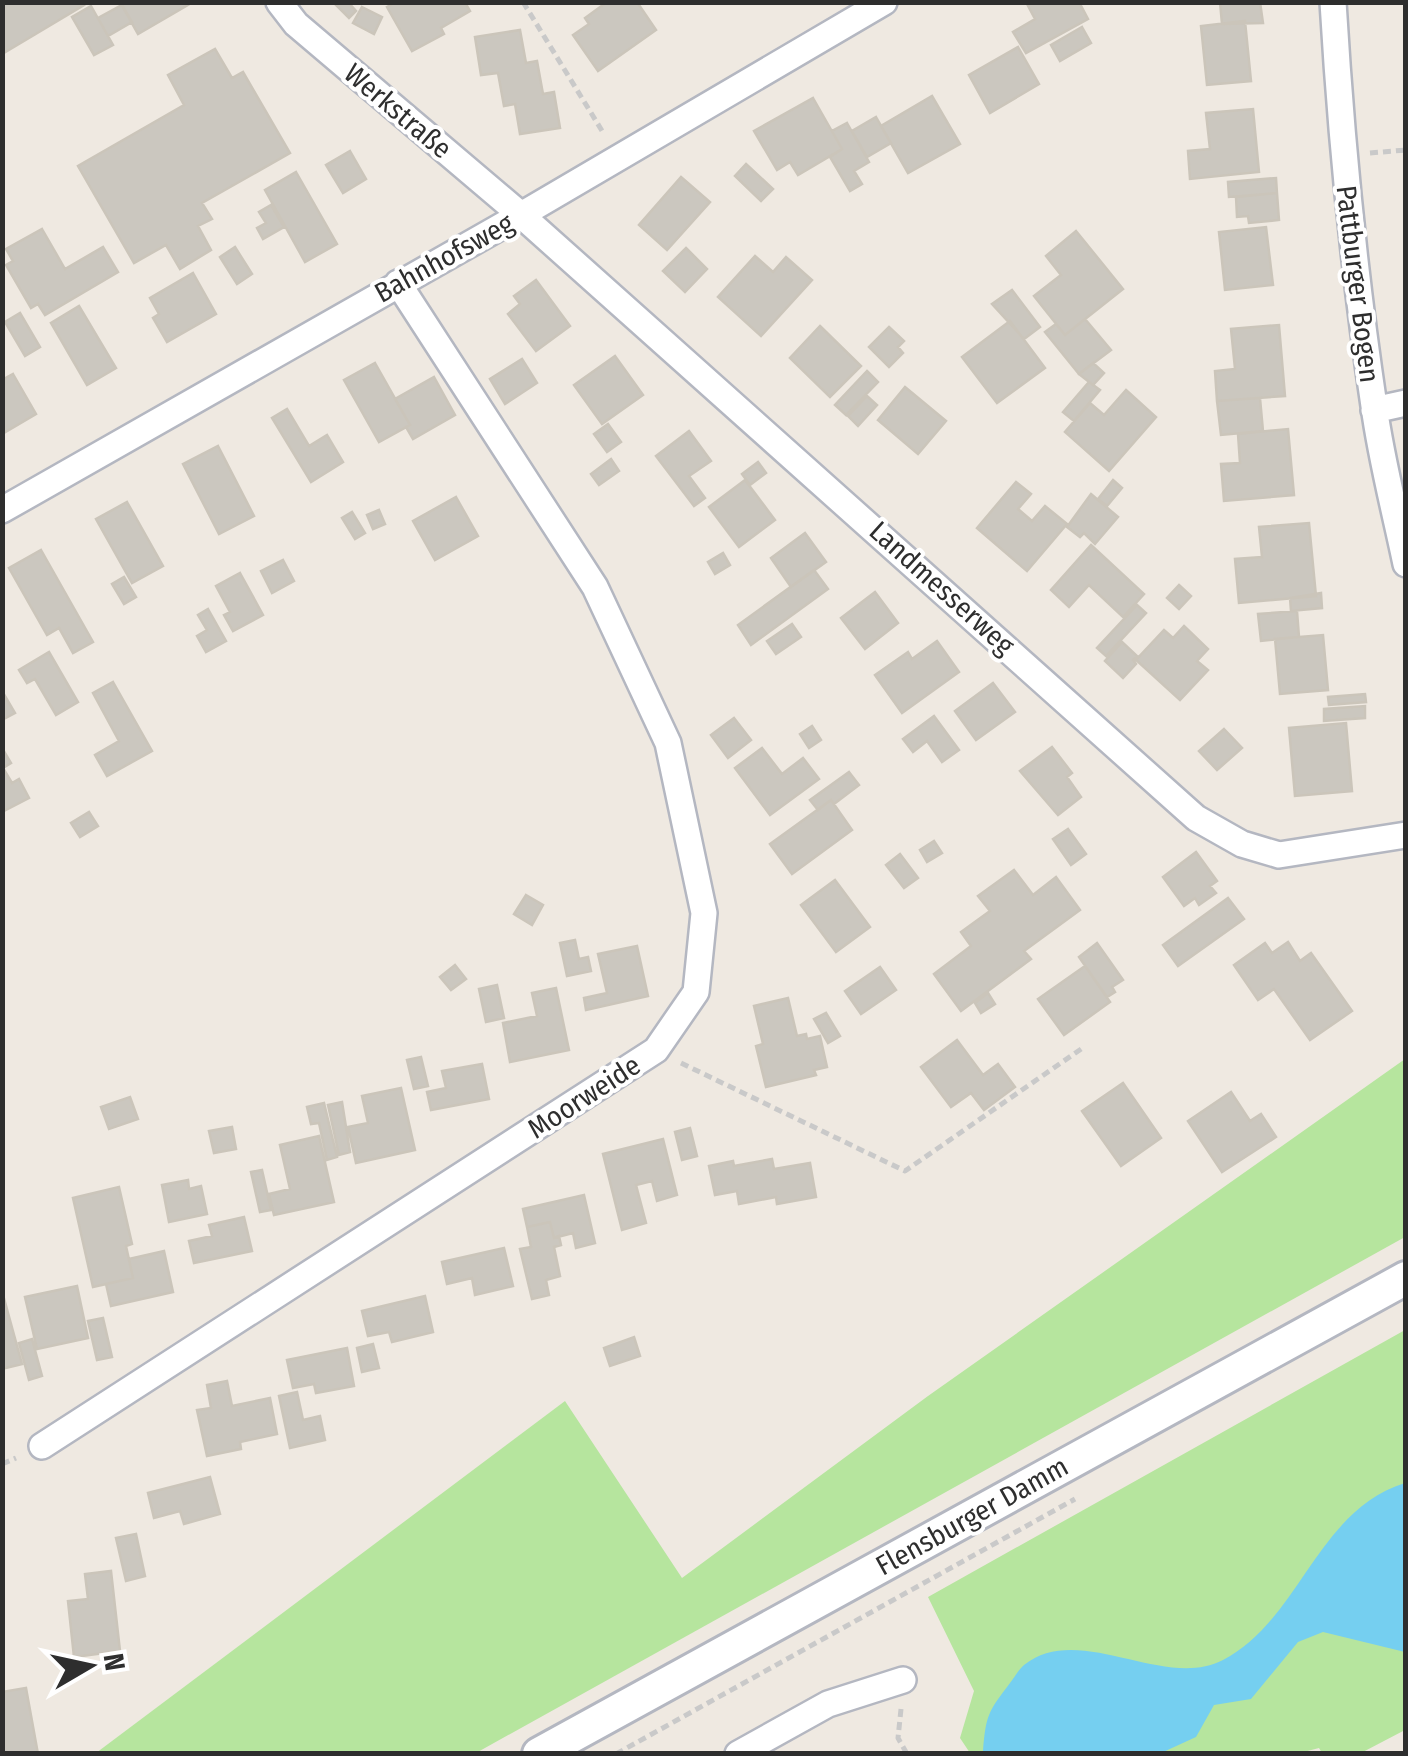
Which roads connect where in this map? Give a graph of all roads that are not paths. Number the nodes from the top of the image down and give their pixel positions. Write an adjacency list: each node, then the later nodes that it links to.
1 (279, 2): 4 (street, Werkstraße)
2 (884, 2): 4 (street, Bahnhofsweg)
3 (1333, 2): 7 (street, Pattburger Bogen)
4 (521, 215): 5 (street, Bahnhofsweg); 10 (street, Landmesserweg)
5 (398, 283): 8 (street, Bahnhofsweg); 12 (street, Moorweide)
6 (1406, 403): 7 (street)
7 (1374, 410): 9 (street, Pattburger Bogen)
8 (2, 510)
9 (1406, 564)
10 (1406, 835)
11 (1406, 1278): 14 (street, Flensburger Damm)
12 (42, 1446)
13 (903, 1680): 15 (street)
14 (539, 1754)
15 (738, 1754)

